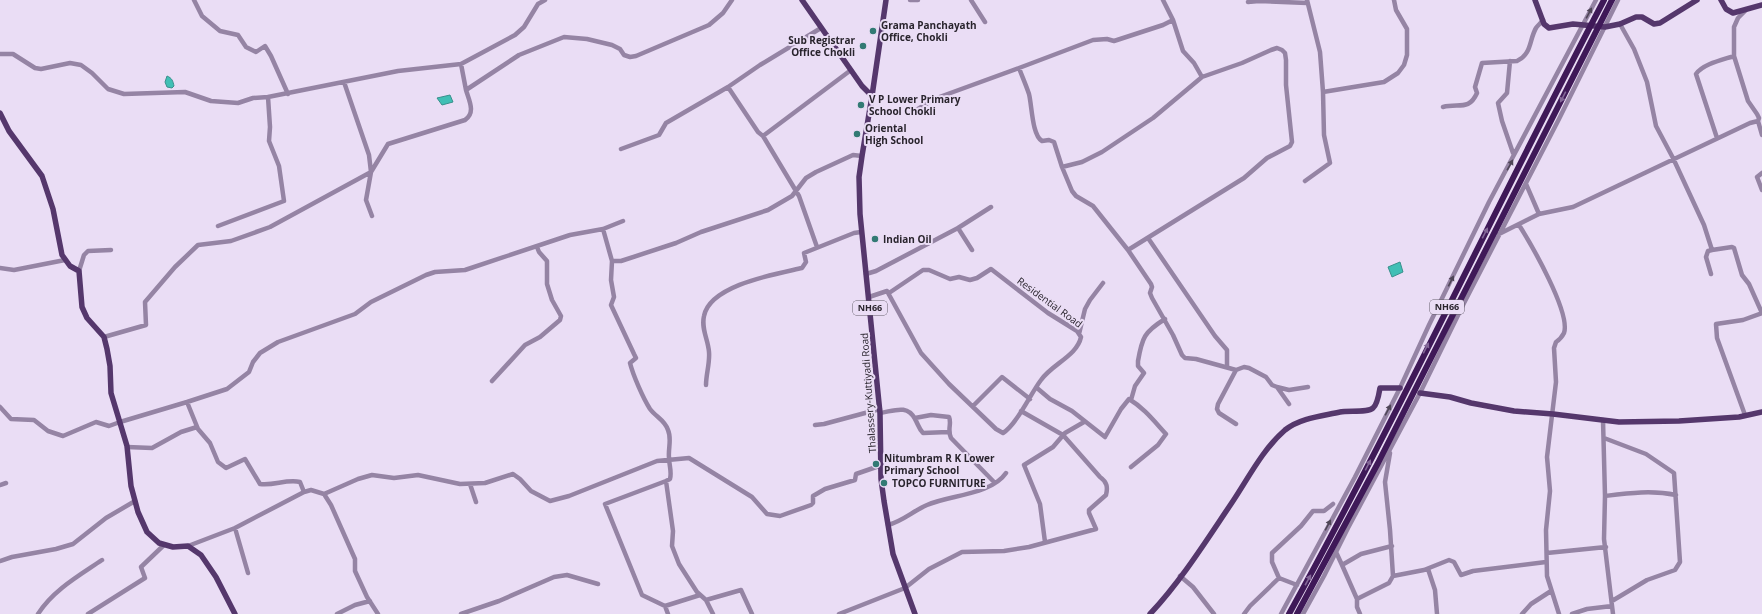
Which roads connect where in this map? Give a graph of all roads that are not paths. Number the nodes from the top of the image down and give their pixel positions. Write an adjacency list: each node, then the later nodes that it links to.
1 (194, 0): 42 (street)
2 (545, 0): 18 (street)
3 (732, 0): 40 (street)
4 (802, 0): 30 (main road)
5 (886, 0): 43 (main road, Thalassery-Kuttiyadi Road / NH66)
6 (910, 0): 7 (street)
7 (918, 0)
8 (971, 0): 25 (street)
9 (1163, 0): 23 (street)
10 (1394, 0): 41 (street)
11 (1535, 0): 24 (main road)
12 (1596, 0): 27 (street, one-way to 12)
13 (1604, 0): 28 (highway, NH66)
14 (1612, 0): 29 (highway, NH66)
15 (1618, 0): 29 (street)
16 (1698, 0): 26 (main road)
17 (1721, 0): 22 (main road)
18 (537, 2): 34 (street)
19 (1248, 2): 20 (street)
20 (1307, 2): 41 (street)
21 (1762, 5): 22 (main road)
22 (1745, 11): 32 (street)
23 (1173, 20): 35 (street); 37 (street)
24 (1543, 20): 27 (main road); 33 (street)
25 (985, 22)
26 (1620, 24): 29 (main road); 56 (street)
27 (1582, 25): 28 (main road); 101 (street, one-way to 27)
28 (1590, 26): 29 (main road); 190 (highway, NH66, one-way to 28)
29 (1602, 27): 61 (street); 191 (highway, NH66, one-way to 191)
30 (821, 28): 36 (main road); 39 (street)
31 (0, 54): 44 (street)
32 (1734, 56): 49 (street); 52 (street)
33 (1510, 61): 45 (street); 54 (street)
34 (461, 64): 38 (street); 40 (street)
35 (1019, 68): 47 (street); 57 (street)
36 (851, 70): 43 (main road); 51 (street)
37 (1202, 77): 57 (street); 74 (street)
38 (344, 82): 42 (street); 58 (street)
39 (728, 87): 51 (street); 53 (street)
40 (466, 90): 58 (street)
41 (1323, 92): 60 (street)
42 (288, 94): 44 (street)
43 (872, 96): 55 (main road, Thalassery-Kuttiyadi Road / NH66)
44 (268, 97): 69 (street)
45 (1444, 107)
46 (0, 113): 48 (main road)
47 (910, 114)
48 (1, 120): 81 (main road)
49 (1758, 121): 50 (street); 52 (street)
50 (1762, 134)
51 (763, 136): 62 (street)
52 (1717, 138): 56 (street)
53 (621, 149)
54 (1513, 153)
55 (862, 156): 62 (street); 72 (main road, Thalassery-Kuttiyadi Road / NH66)
56 (1673, 158): 65 (street); 80 (street)
57 (1062, 167): 79 (street)
58 (371, 172): 66 (street); 92 (street)
59 (1762, 173): 63 (street)
60 (1305, 181)
61 (1526, 184): 65 (street); 73 (street)
62 (796, 190): 76 (street); 82 (street)
63 (1762, 190)
64 (991, 207): 70 (street)
65 (1539, 214): 68 (street)
66 (372, 216)
67 (623, 221): 71 (street)
68 (1519, 225): 73 (street); 114 (street)
69 (218, 226)
70 (958, 228): 78 (street); 85 (street)
71 (603, 229): 75 (street); 82 (street)
72 (861, 232): 76 (street); 85 (main road, Thalassery-Kuttiyadi Road / NH66)
73 (1499, 234): 102 (street)
74 (1148, 238): 79 (street); 94 (street)
75 (537, 247): 96 (street); 105 (street)
76 (817, 247): 97 (street)
77 (111, 250): 84 (street)
78 (972, 250)
79 (1128, 250): 91 (street)
80 (1712, 250): 86 (street); 90 (street)
81 (65, 260): 83 (street); 84 (main road)
82 (612, 261): 131 (street)
83 (0, 268)
84 (79, 271): 92 (main road)
85 (866, 274): 89 (main road, Thalassery-Kuttiyadi Road / NH66)
86 (1711, 274)
87 (1103, 283): 93 (street)
88 (889, 293): 89 (street); 93 (street, Residential Road); 107 (street)
89 (869, 297): 109 (main road, Thalassery-Kuttiyadi Road / NH66)
90 (1762, 313): 115 (street)
91 (1165, 319): 94 (street); 104 (street)
92 (104, 336): 119 (main road)
93 (1081, 336): 100 (street, Residential Road)
94 (1227, 368): 95 (street)
95 (1236, 370): 99 (street); 121 (street)
96 (492, 381)
97 (706, 385)
98 (1308, 386): 99 (street)
99 (1277, 387): 106 (street)
100 (1037, 388): 103 (street, Residential Road); 120 (street)
101 (1400, 388): 162 (main road); 166 (street, one-way to 101)
102 (1420, 392): 114 (main road); 130 (street)
103 (1030, 399): 107 (street); 110 (street, Residential Road)
104 (1131, 400): 120 (street); 126 (street)
105 (188, 402): 119 (street); 123 (street)
106 (1288, 404)
107 (973, 406): 110 (street, Residential Road)
108 (0, 407): 113 (street)
109 (880, 411): 116 (street); 122 (street); 132 (main road, Thalassery-Kuttiyadi Road / NH66)
110 (1021, 411): 127 (street)
111 (1762, 412): 115 (main road)
112 (36, 413): 117 (street)
113 (2, 414): 117 (street)
114 (1553, 414): 118 (main road); 155 (street)
115 (1745, 415): 118 (main road)
116 (915, 418): 125 (street); 125 (street)
117 (34, 420): 119 (street)
118 (1603, 420): 128 (street)
119 (120, 422): 129 (main road)
120 (1084, 422): 127 (street)
121 (1236, 424)
122 (815, 425)
123 (197, 427): 129 (street); 140 (street)
124 (1171, 431): 126 (street)
125 (948, 432): 137 (street)
126 (1166, 434): 133 (street)
127 (1063, 435): 149 (street); 149 (street)
128 (1604, 438): 142 (street); 143 (street)
129 (127, 447): 144 (main road)
130 (1391, 449): 152 (street); 154 (street)
131 (669, 459): 132 (street); 135 (street); 138 (street)
132 (882, 465): 147 (main road, Thalassery-Kuttiyadi Road / NH66)
133 (1131, 467)
134 (1006, 473): 137 (street)
135 (666, 481): 169 (street); 174 (street)
136 (6, 483): 139 (street)
137 (995, 483): 147 (street)
138 (470, 484): 141 (street); 145 (street)
139 (0, 485)
140 (304, 492): 141 (street); 148 (street)
141 (324, 494): 172 (street)
142 (1676, 495): 143 (street); 173 (street)
143 (1605, 496): 153 (street)
144 (134, 501): 150 (main road); 157 (street)
145 (476, 502)
146 (1333, 504): 164 (street)
147 (888, 525): 167 (main road, Thalassery-Kuttiyadi Road / NH66)
148 (235, 528): 151 (street); 161 (street)
149 (1045, 542): 167 (street)
150 (164, 544): 151 (main road); 176 (street)
151 (188, 546): 177 (main road)
152 (1392, 546): 159 (street); 163 (street)
153 (1606, 547): 155 (street); 173 (street)
154 (1336, 552): 159 (street); 192 (street)
155 (1547, 553): 158 (street)
156 (102, 560): 175 (street)
157 (0, 561)
158 (1546, 562): 160 (street); 168 (street)
159 (1342, 565): 170 (street)
160 (1428, 569): 163 (street); 194 (street)
161 (248, 573)
162 (1180, 576): 186 (main road); 187 (street)
163 (1393, 576): 170 (street)
164 (1279, 578): 166 (street); 188 (street)
165 (598, 584): 180 (street)
166 (1297, 585): 189 (street)
167 (905, 588): 184 (street); 185 (main road, Thalassery-Kuttiyadi Road / NH66)
168 (1551, 591): 195 (street); 196 (street)
169 (700, 595): 171 (street); 174 (street)
170 (1357, 599): 193 (street)
171 (706, 600): 182 (street); 183 (street)
172 (370, 602): 178 (street); 179 (street)
173 (1612, 603): 197 (street); 198 (street)
174 (665, 606): 181 (street)
175 (38, 614)
176 (88, 614)
177 (235, 614)
178 (337, 614)
179 (378, 614)
180 (461, 614)
181 (668, 614)
182 (713, 614)
183 (752, 614)
184 (839, 614)
185 (915, 614)
186 (1150, 614)
187 (1214, 614)
188 (1244, 614)
189 (1281, 614)
190 (1289, 614)
191 (1298, 614)
192 (1303, 614)
193 (1360, 614)
194 (1437, 614)
195 (1522, 614)
196 (1559, 614)
197 (1572, 614)
198 (1613, 614)

